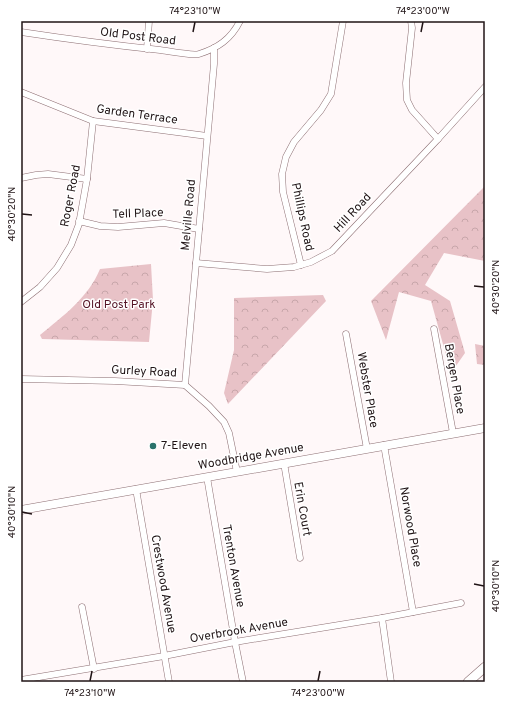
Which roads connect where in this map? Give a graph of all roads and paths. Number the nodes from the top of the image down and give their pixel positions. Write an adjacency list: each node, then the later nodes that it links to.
1 (149, 21): 7 (street)
2 (240, 21): 6 (street, Old Post Road)
3 (343, 21): 18 (street, Phillips Road)
4 (411, 21): 12 (street)
5 (21, 32): 7 (street, Old Post Road)
6 (214, 48): 7 (street, Old Post Road); 11 (street, Melville Road)
7 (147, 49)
8 (485, 87): 12 (street, Hill Road)
9 (21, 92): 10 (street, Garden Terrace)
10 (93, 122): 11 (street, Garden Terrace); 14 (street, Roger Road)
11 (207, 136): 16 (street, Melville Road)
12 (438, 139): 18 (street, Hill Road)
13 (21, 178): 14 (street)
14 (87, 179): 15 (street, Roger Road)
15 (79, 221): 16 (street, Tell Place); 19 (street, Roger Road)
16 (199, 229): 17 (street, Melville Road)
17 (196, 263): 18 (street, Hill Road); 23 (street, Melville Road)
18 (301, 265)
19 (21, 302)
20 (434, 329): 25 (street, Bergen Place)
21 (346, 334): 27 (street, Webster Place)
22 (21, 379): 23 (street, Gurley Road)
23 (185, 385): 29 (street, Gurley Road)
24 (485, 428): 25 (main road, Woodbridge Avenue)
25 (453, 433): 26 (main road, Woodbridge Avenue)
26 (384, 446): 27 (main road, Woodbridge Avenue); 36 (street, Norwood Place)
27 (367, 449): 28 (main road, Woodbridge Avenue)
28 (284, 463): 29 (main road, Woodbridge Avenue); 33 (street, Erin Court)
29 (237, 472): 30 (main road, Woodbridge Avenue)
30 (207, 477): 31 (main road, Woodbridge Avenue); 38 (street, Trenton Avenue)
31 (136, 489): 32 (main road, Woodbridge Avenue); 39 (street, Crestwood Avenue)
32 (21, 510)
33 (300, 558)
34 (461, 603): 36 (street, Overbrook Avenue)
35 (82, 607): 41 (street)
36 (413, 612): 37 (street, Overbrook Avenue)
37 (382, 618): 38 (street, Overbrook Avenue); 45 (street)
38 (235, 642): 39 (street, Overbrook Avenue); 44 (street, Trenton Avenue)
39 (164, 656): 41 (street, Overbrook Avenue); 43 (street, Crestwood Avenue)
40 (485, 667): 46 (highway)
41 (94, 669): 42 (street, Overbrook Avenue)
42 (21, 680)
43 (169, 682)
44 (243, 682)
45 (390, 682)
46 (468, 682)

